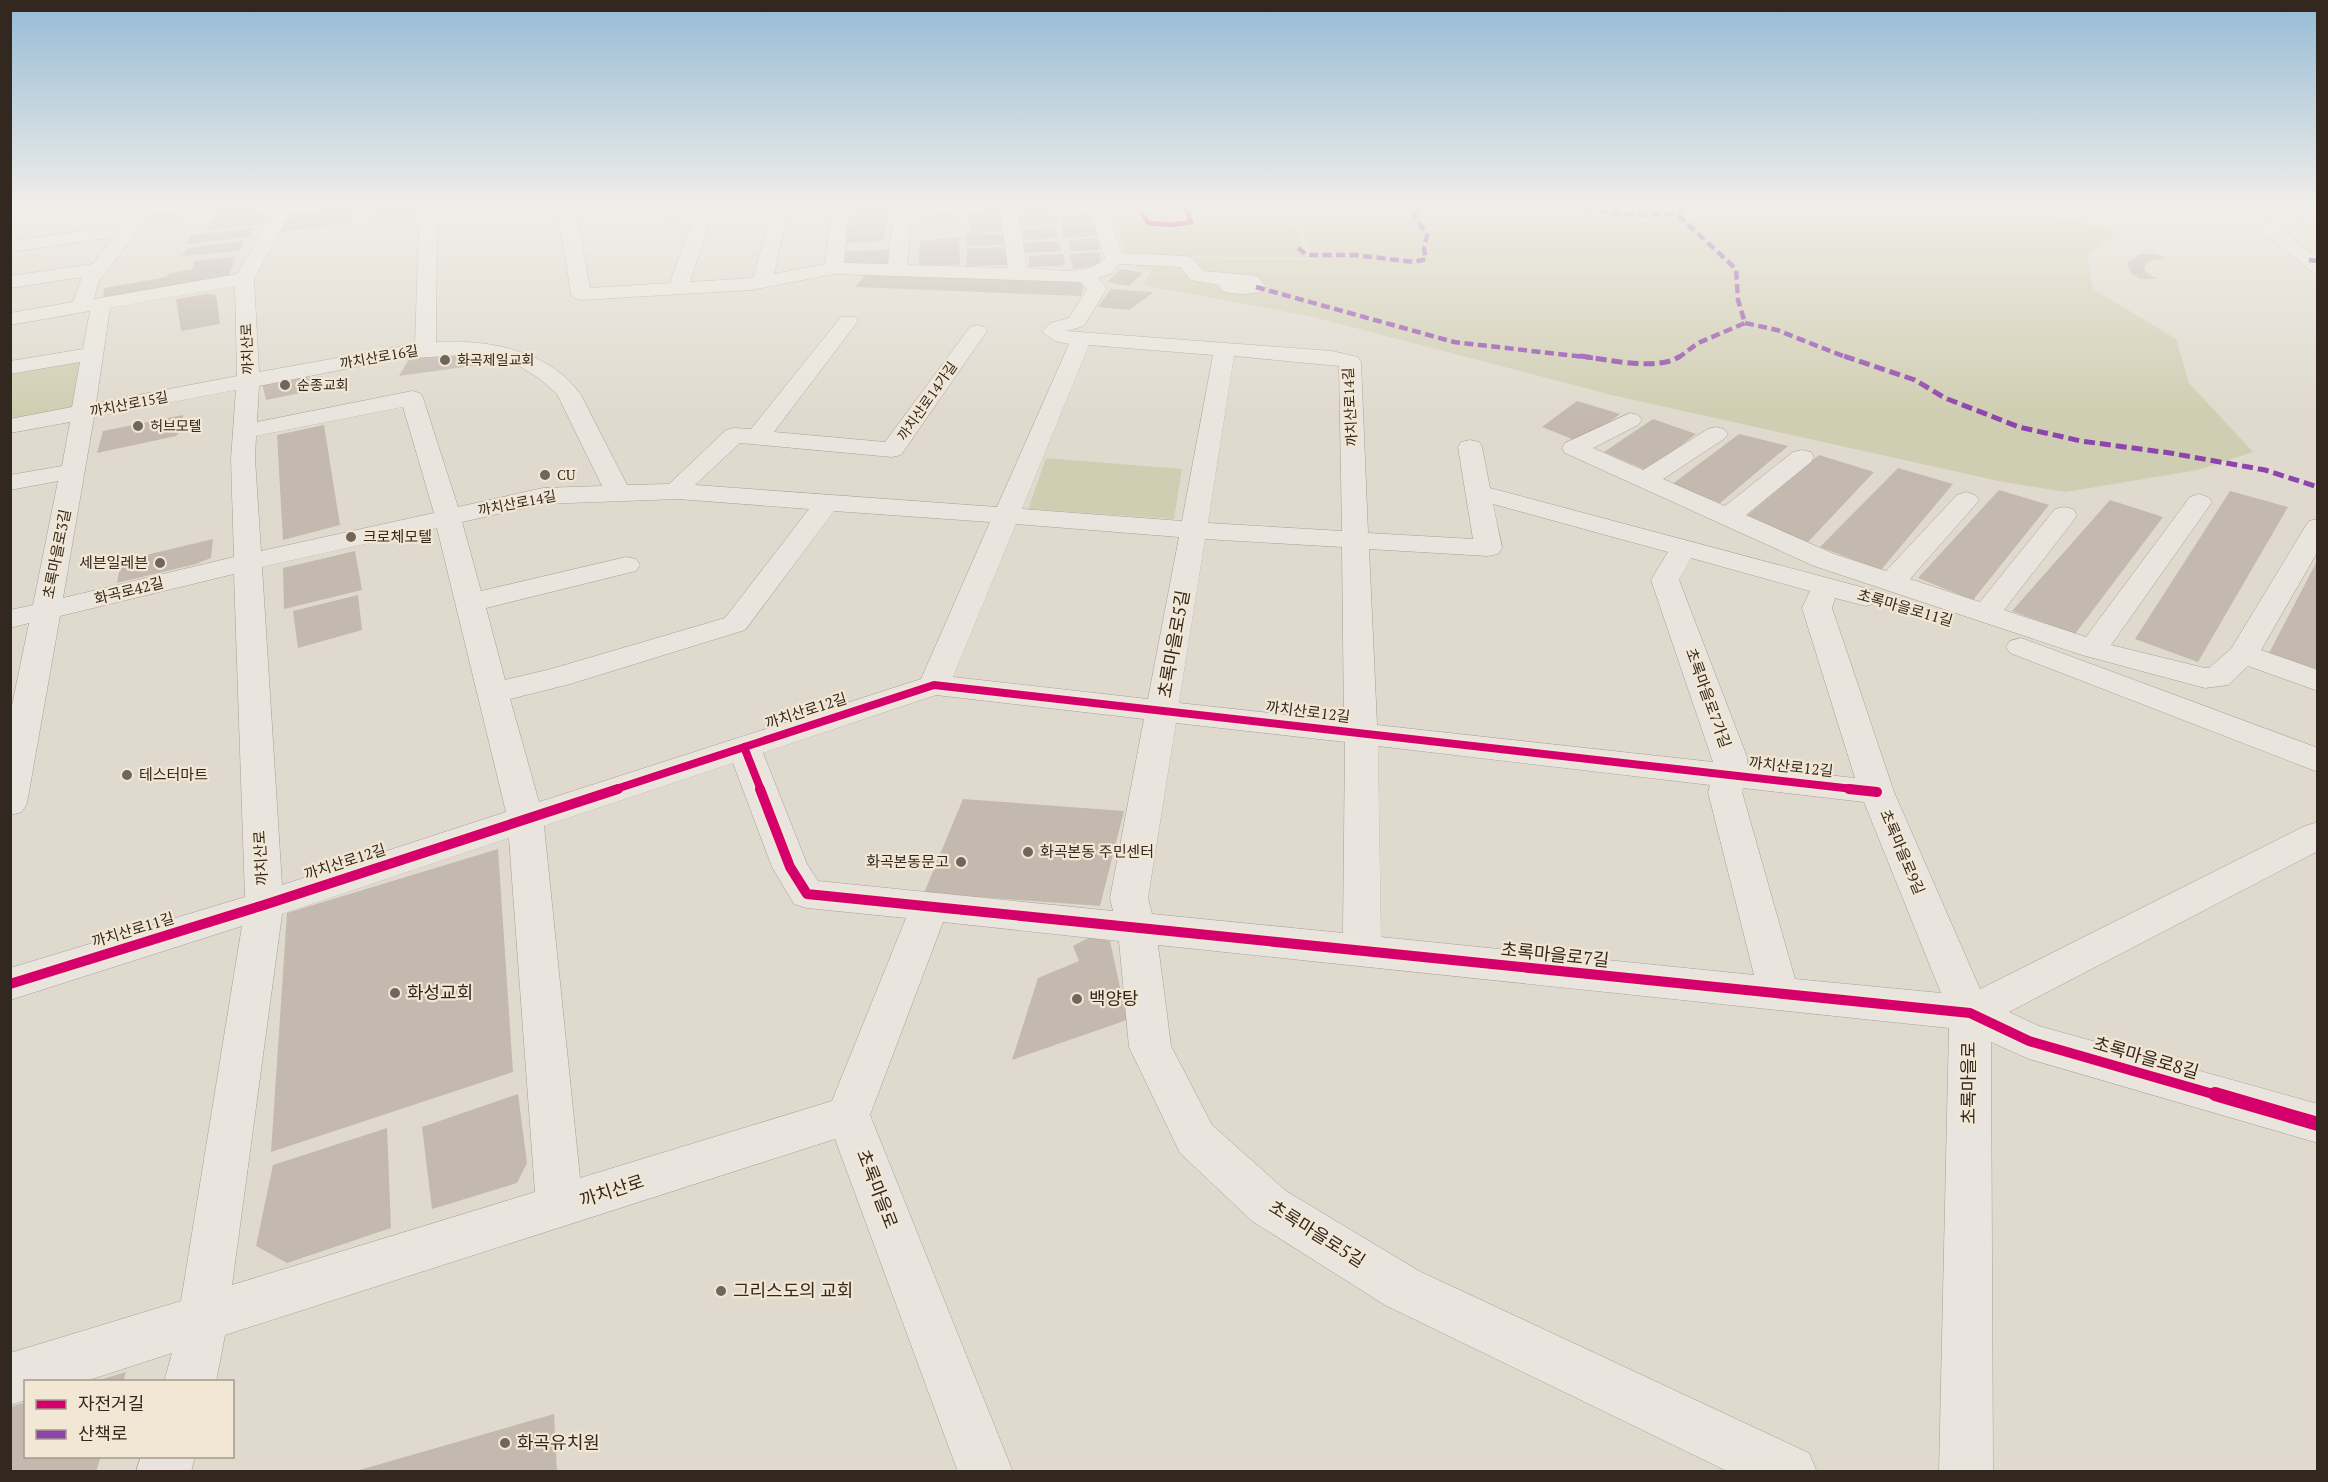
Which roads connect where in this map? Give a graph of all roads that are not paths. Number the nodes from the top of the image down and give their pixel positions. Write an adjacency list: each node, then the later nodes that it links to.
1 (56, 275): 14 (street)
2 (94, 275): 17 (street, 초록마을로3길)
3 (246, 275): 12 (street)
4 (426, 275): 22 (street)
5 (578, 275): 16 (street)
6 (683, 275): 16 (street)
7 (764, 275): 15 (street)
8 (797, 275): 15 (street)
9 (1057, 275): 11 (street)
10 (1196, 275): 13 (street)
11 (1085, 276): 21 (street, 까치산로14길)
12 (244, 279): 17 (street); 26 (street, 까치산로)
13 (1229, 280)
14 (10, 282)
15 (762, 282): 16 (street)
16 (678, 289)
17 (91, 305): 18 (street); 24 (street, 초록마을로3길)
18 (10, 319)
19 (848, 321): 32 (street)
20 (977, 331): 32 (street, 까치산로14가길)
21 (1081, 339): 23 (street, 까치산로14길); 45 (street)
22 (426, 348): 26 (street, 까치산로16길); 39 (street, 까치산로16길)
23 (1225, 349): 49 (street); 50 (street, 까치산로14길)
24 (94, 353): 25 (street); 27 (street, 초록마을로3길)
25 (10, 368)
26 (248, 381): 27 (street, 까치산로15길); 30 (street, 까치산로)
27 (84, 412): 29 (street, 까치산로15길); 35 (street, 초록마을로3길)
28 (1630, 420): 36 (street)
29 (10, 426)
30 (245, 431): 46 (street); 52 (street, 까치산로)
31 (1716, 434): 36 (street)
32 (758, 437): 38 (street, 까치산로14가길)
33 (1470, 447): 40 (street, 까치산로14길)
34 (1802, 457): 47 (street)
35 (74, 471): 37 (street); 57 (street, 초록마을로3길)
36 (1644, 480): 47 (street)
37 (10, 483)
38 (678, 490): 39 (street, 까치산로14길); 42 (street, 까치산로14길)
39 (618, 492): 46 (street, 까치산로14길)
40 (1480, 493): 50 (street, 까치산로14길); 51 (street, 초록마을로11길)
41 (1966, 500): 54 (street)
42 (827, 502): 45 (street, 까치산로14길); 64 (street)
43 (2199, 502): 60 (street)
44 (2064, 515): 58 (street)
45 (1008, 516): 49 (street, 까치산로14길); 63 (street)
46 (448, 517): 52 (street, 까치산로14길); 56 (street)
47 (1727, 517): 54 (street)
48 (2318, 527): 61 (street)
49 (1194, 530): 50 (street, 까치산로14길); 65 (street, 초록마을로5길)
50 (1355, 540): 66 (street, 까치산로12길)
51 (1684, 547): 55 (street, 초록마을로11길); 69 (street, 초록마을로7가길)
52 (248, 562): 57 (street, 화곡로42길); 74 (street, 까치산로)
53 (626, 565): 56 (street)
54 (1892, 582): 58 (street)
55 (1826, 585): 68 (street, 초록마을로11길); 70 (street, 초록마을로9길)
56 (469, 603): 64 (street)
57 (46, 611): 59 (street, 화곡로42길); 71 (street, 초록마을로3길)
58 (1986, 613): 60 (street)
59 (10, 619)
60 (2093, 649): 61 (street)
61 (2243, 654): 62 (street)
62 (2318, 681)
63 (934, 685): 65 (street, 까치산로12길); 67 (street, 까치산로12길)
64 (493, 693): 72 (street)
65 (1162, 711): 66 (street, 까치산로12길); 76 (street, 초록마을로5길)
66 (1360, 733): 69 (street, 까치산로12길); 77 (street, 까치산로12길)
67 (744, 747): 72 (street, 까치산로12길); 75 (street)
68 (2318, 761)
69 (1731, 775): 70 (street, 까치산로12길); 79 (street, 초록마을로7가길)
70 (1877, 792): 80 (street, 초록마을로9길)
71 (10, 803)
72 (525, 818): 74 (street, 까치산로12길); 83 (street)
73 (2318, 835): 80 (street)
74 (264, 905): 78 (street, 까치산로11길); 84 (street, 까치산로)
75 (930, 907): 76 (street); 81 (street)
76 (1137, 929): 77 (street, 초록마을로7길); 88 (street, 초록마을로5길)
77 (1362, 952): 79 (street, 초록마을로7길)
78 (10, 984)
79 (1779, 994): 80 (street, 초록마을로7길)
80 (1970, 1013): 82 (street, 초록마을로8길); 89 (street, 초록마을로)
81 (848, 1116): 83 (street, 까치산로); 87 (street, 초록마을로)
82 (2318, 1124)
83 (560, 1207): 84 (street, 까치산로)
84 (203, 1317): 85 (street); 86 (street, 까치산로)
85 (10, 1379)
86 (191, 1380)
87 (986, 1472)
88 (1790, 1472)
89 (1966, 1472)

